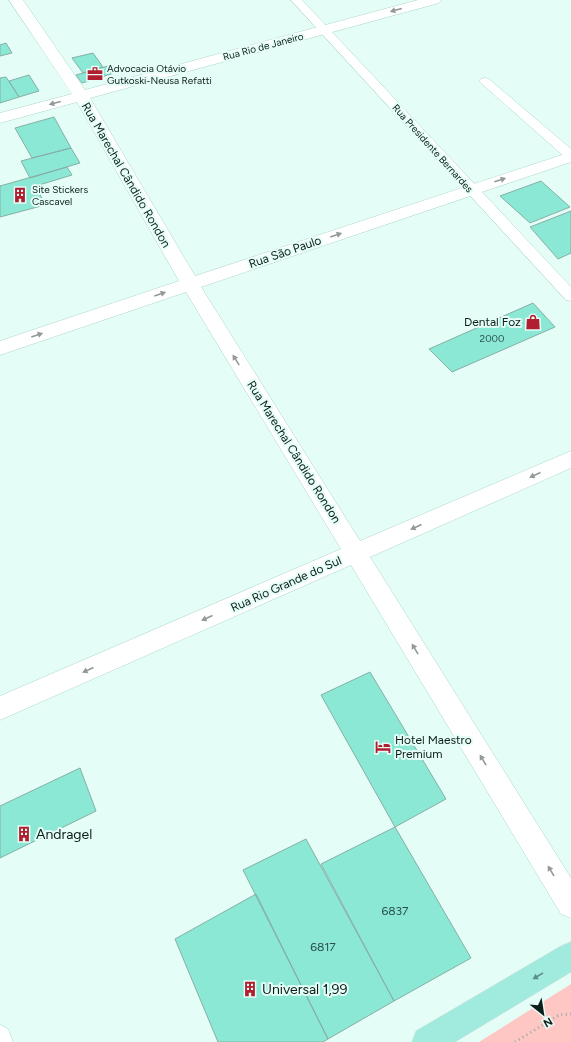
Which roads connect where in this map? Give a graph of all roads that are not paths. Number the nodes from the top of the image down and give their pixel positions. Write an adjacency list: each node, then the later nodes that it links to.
1 (16, 0): 6 (main road, Rua Marechal Cândido Rondon)
2 (296, 0): 4 (street, Rua Presidente Bernardes)
3 (434, 0): 4 (main road, Rua Rio de Janeiro, one-way to 4)
4 (325, 30): 6 (main road, Rua Rio de Janeiro); 9 (street, Rua Presidente Bernardes)
5 (486, 81): 8 (street)
6 (81, 96): 7 (main road, Rua Rio de Janeiro, one-way to 7); 10 (main road, Rua Marechal Cândido Rondon)
7 (0, 118)
8 (571, 157): 9 (main road, Rua São Paulo, one-way to 8)
9 (471, 190): 10 (main road, Rua São Paulo, one-way to 9); 11 (street, Rua Presidente Bernardes)
10 (190, 284): 12 (main road, Rua São Paulo, one-way to 10); 14 (main road, Rua Marechal Cândido Rondon, one-way to 10)
11 (571, 296)
12 (0, 348)
13 (571, 459): 14 (main road, Rua Rio Grande do Sul, one-way to 14)
14 (356, 553): 15 (main road, Rua Rio Grande do Sul, one-way to 15); 16 (main road, Rua Marechal Cândido Rondon, one-way to 14)
15 (0, 708)
16 (571, 904)
17 (571, 956): 20 (main road, one-way to 20)
18 (0, 1037): 19 (street)
19 (1, 1042)
20 (427, 1042)

